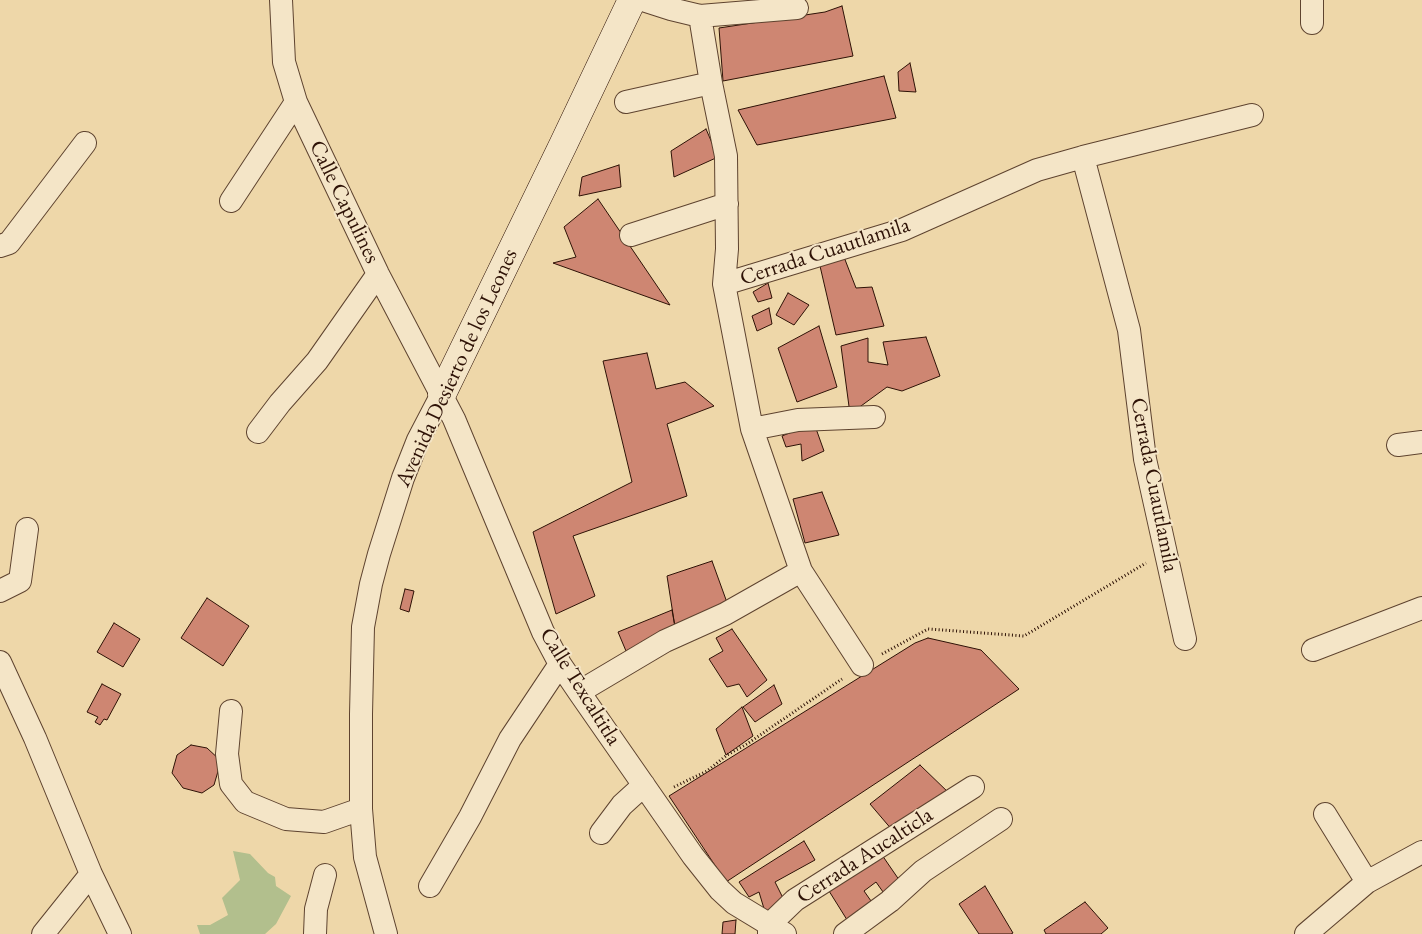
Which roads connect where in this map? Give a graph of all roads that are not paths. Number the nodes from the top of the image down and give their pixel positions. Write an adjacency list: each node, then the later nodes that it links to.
1 (281, 0): 9 (street, Calle Capulines)
2 (632, 0): 20 (street, Avenida Desierto de los Leones)
3 (643, 0): 6 (street)
4 (1312, 0): 7 (street)
5 (796, 8): 6 (street)
6 (700, 16): 8 (street)
7 (1312, 23)
8 (711, 83): 10 (street); 15 (street)
9 (296, 102): 14 (street); 18 (street, Calle Capulines)
10 (626, 102)
11 (1252, 115): 13 (street, Cerrada Cuautlamila)
12 (85, 143): 17 (street)
13 (1083, 157): 19 (street, Cerrada Cuautlamila); 30 (street, Cerrada Cuautlamila)
14 (231, 201)
15 (727, 204): 16 (street); 19 (street)
16 (631, 235)
17 (0, 246)
18 (378, 274): 20 (street, Calle Capulines); 23 (street)
19 (724, 284): 22 (street, Cerrada Cuautlamila)
20 (442, 394): 33 (street, Calle Texcaltitla); 39 (street, Avenida Desierto de los Leones)
21 (874, 417): 22 (street)
22 (752, 429): 27 (street, Cerrada Cuautlamila)
23 (258, 432)
24 (1422, 442): 25 (street)
25 (1398, 445)
26 (27, 529): 28 (street)
27 (801, 571): 34 (street, Cerrada Cuautlamila); 35 (street)
28 (0, 591)
29 (1422, 608): 31 (street)
30 (1185, 639)
31 (1313, 650)
32 (0, 662): 44 (street)
33 (560, 664): 35 (street, Calle Texcaltitla); 47 (street)
34 (862, 665)
35 (579, 692): 37 (street, Calle Texcaltitla)
36 (231, 711): 39 (street)
37 (644, 785): 42 (street); 48 (street, Calle Texcaltitla)
38 (973, 787): 48 (street, Cerrada Aucalticla)
39 (361, 809): 52 (street, Avenida Desierto de los Leones)
40 (1325, 814): 46 (street)
41 (1001, 819): 53 (street)
42 (601, 832)
43 (1422, 852): 46 (street)
44 (91, 874): 49 (street); 50 (street)
45 (325, 876): 51 (street)
46 (1367, 882): 54 (street)
47 (430, 886)
48 (774, 931)
49 (43, 934)
50 (120, 934)
51 (315, 934)
52 (386, 934)
53 (845, 934)
54 (1306, 934)

